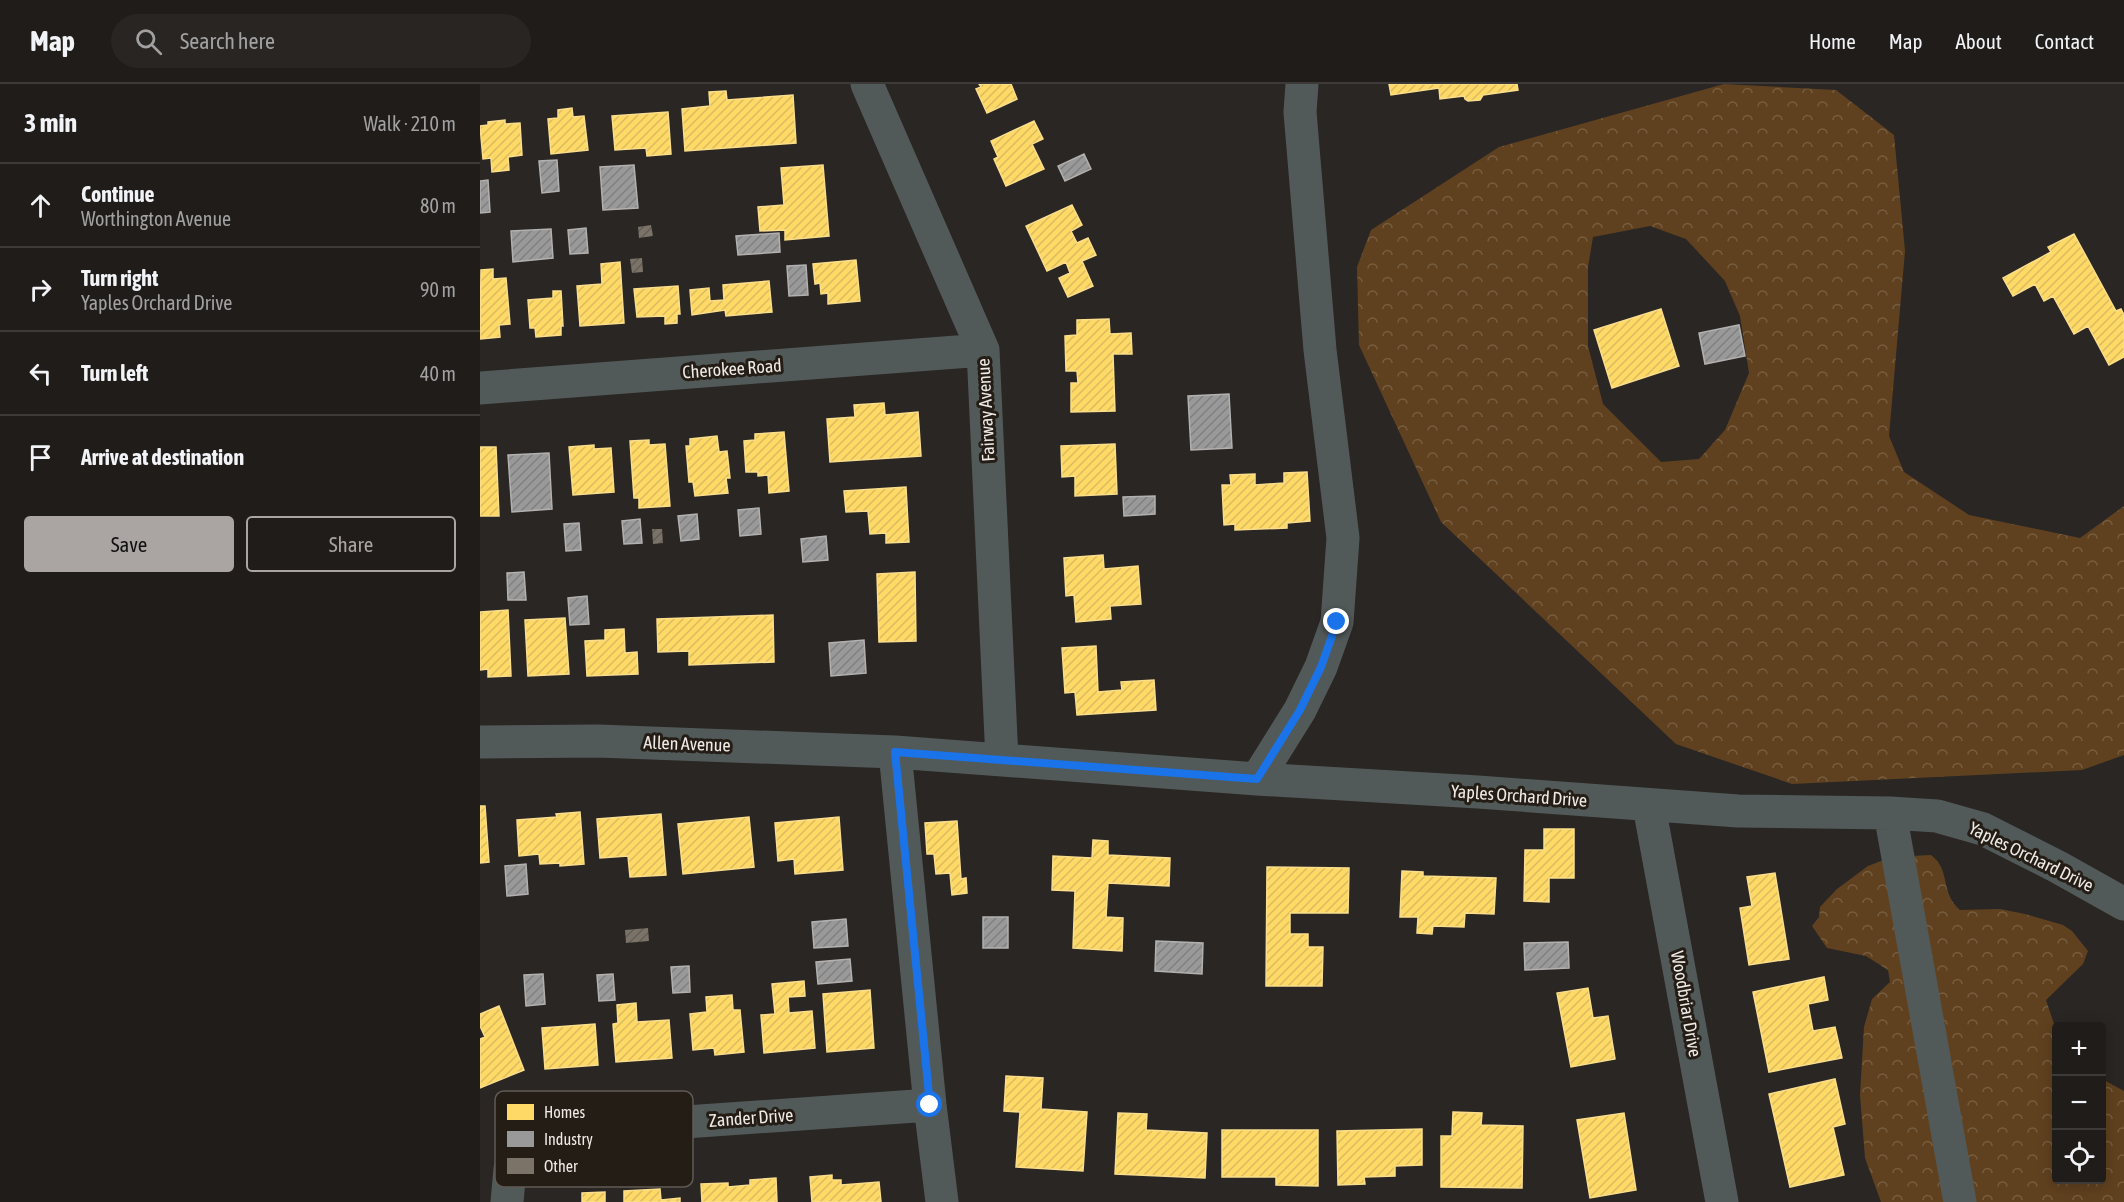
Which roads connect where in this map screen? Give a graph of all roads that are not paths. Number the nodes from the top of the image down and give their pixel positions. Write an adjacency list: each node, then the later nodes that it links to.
1 (867, 84): 3 (street, Fairway Avenue)
2 (1302, 84): 8 (street)
3 (983, 350): 4 (street, Cherokee Road); 7 (street, Fairway Avenue)
4 (480, 388)
5 (480, 742): 6 (street, Allen Avenue)
6 (895, 752): 7 (street, Yaples Orchard Drive); 12 (street)
7 (1002, 760): 8 (street, Yaples Orchard Drive)
8 (1257, 779): 9 (street, Yaples Orchard Drive)
9 (1649, 806): 10 (street, Yaples Orchard Drive); 15 (street, Woodbriar Drive)
10 (1890, 813): 11 (street, Yaples Orchard Drive); 16 (street)
11 (2124, 904)
12 (930, 1105): 13 (street, Zander Drive); 14 (street)
13 (693, 1121)
14 (942, 1202)
15 (1722, 1202)
16 (1960, 1202)

